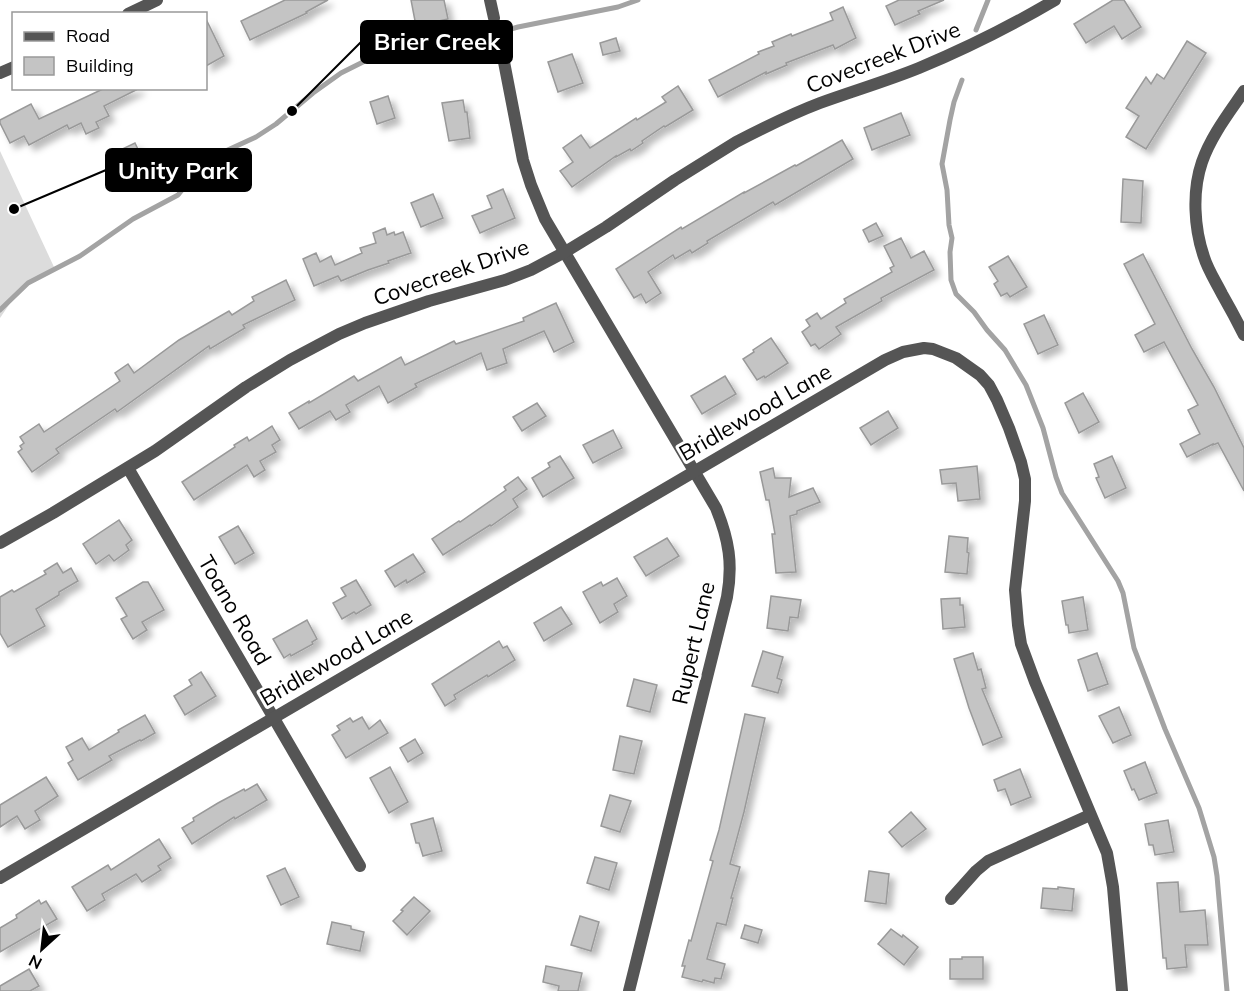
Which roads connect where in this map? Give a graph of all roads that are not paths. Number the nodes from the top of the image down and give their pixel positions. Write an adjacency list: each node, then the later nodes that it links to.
1 (158, 0): 4 (street)
2 (490, 0): 5 (street)
3 (1055, 0): 8 (street, Covecreek Drive)
4 (132, 12)
5 (494, 18)
6 (504, 62): 8 (street, Rupert Lane)
7 (1244, 90): 9 (street)
8 (565, 252): 10 (street, Covecreek Drive); 11 (street, Rupert Lane)
9 (1244, 335)
10 (128, 468): 12 (street, Covecreek Drive); 13 (street, Toano Road)
11 (695, 472): 13 (street, Bridlewood Lane); 14 (street, Bridlewood Lane); 18 (street, Rupert Lane)
12 (0, 543)
13 (274, 718): 15 (street, Toano Road); 16 (street, Bridlewood Lane)
14 (1090, 815): 17 (street); 19 (street, Bridlewood Lane)
15 (360, 866)
16 (0, 878)
17 (951, 899)
18 (629, 991)
19 (1122, 991)

